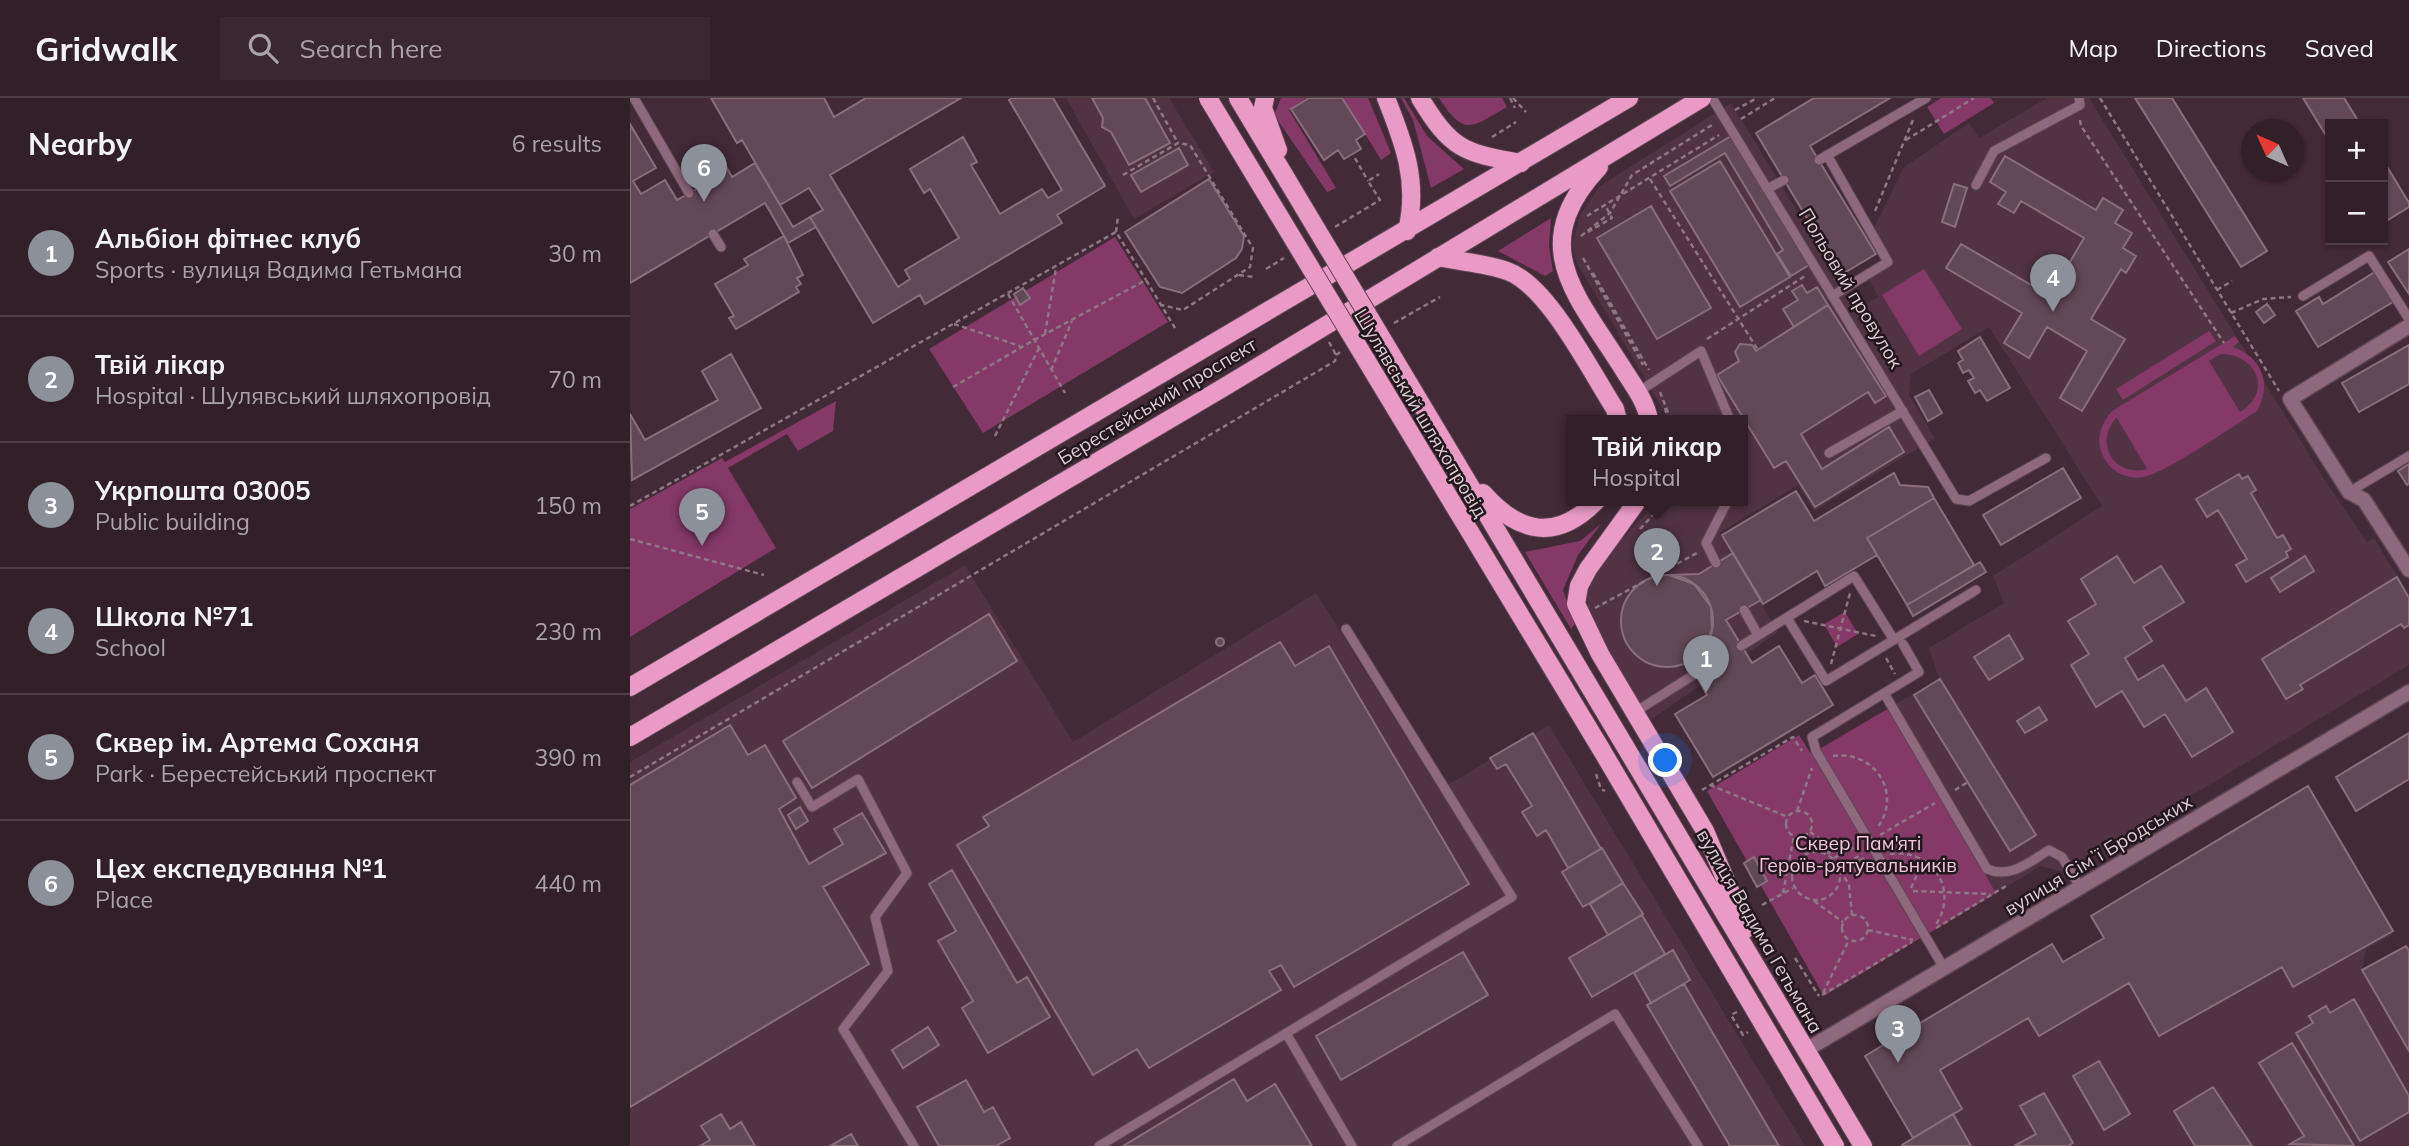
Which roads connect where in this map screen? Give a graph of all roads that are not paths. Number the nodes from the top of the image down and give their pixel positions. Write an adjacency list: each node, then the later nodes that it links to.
1 (634, 98): 18 (lane)
2 (1208, 98): 68 (main road, Шулявський шляхопровід, bridge)
3 (1238, 98): 15 (main road, Шулявський шляхопровід)
4 (1265, 98): 15 (main road)
5 (1386, 98): 19 (main road)
6 (1420, 98): 13 (main road)
7 (1629, 98): 13 (main road, Берестейський проспект)
8 (1702, 98): 12 (main road, Берестейський проспект)
9 (1712, 98): 17 (lane, Польовий провулок)
10 (1924, 99): 23 (lane)
11 (2079, 101): 16 (lane)
12 (1614, 152): 22 (main road, Берестейський проспект); 27 (main road)
13 (1521, 163): 19 (main road, Берестейський проспект)
14 (1784, 180): 17 (lane)
15 (1289, 183): 35 (main road, Шулявський шляхопровід, bridge)
16 (1976, 186)
17 (1769, 188): 23 (lane, Польовий провулок)
18 (690, 193)
19 (1408, 231): 51 (main road, Берестейський проспект)
20 (713, 234): 21 (lane)
21 (721, 247)
22 (1438, 257): 29 (main road); 55 (main road, Берестейський проспект)
23 (1832, 296): 28 (lane, Польовий провулок)
24 (2303, 296): 25 (lane)
25 (2409, 319)
26 (2409, 326): 36 (street)
27 (1645, 387): 30 (main road); 31 (lane)
28 (1903, 411): 32 (lane); 34 (lane, Польовий провулок)
29 (1617, 414)
30 (1648, 415)
31 (1728, 415)
32 (1829, 453)
33 (2409, 456): 36 (lane)
34 (2046, 458)
35 (1457, 464): 37 (main road); 56 (main road, Шулявський шляхопровід)
36 (2349, 492): 41 (street)
37 (1591, 506)
38 (1634, 506): 54 (main road)
39 (1725, 506): 40 (lane)
40 (1716, 563)
41 (2409, 570)
42 (1976, 590): 47 (lane)
43 (1744, 610): 46 (lane)
44 (1787, 618): 46 (lane); 47 (lane); 47 (lane)
45 (1346, 629): 61 (lane)
46 (1758, 635): 49 (lane)
47 (1894, 640)
48 (1903, 645): 53 (lane)
49 (1741, 646)
50 (1695, 674): 54 (lane)
51 (630, 687)
52 (2409, 692): 58 (street, вулиця Сімʼї Бродських)
53 (1884, 694): 58 (lane); 59 (lane)
54 (1634, 712): 60 (main road)
55 (630, 737)
56 (1620, 737): 60 (main road, вулиця Вадима Гетьмана)
57 (797, 782): 63 (lane)
58 (2080, 887): 59 (street, вулиця Сімʼї Бродських)
59 (1944, 968): 62 (street, вулиця Сімʼї Бродських)
60 (1764, 975): 62 (main road, вулиця Вадима Гетьмана)
61 (1286, 1033): 64 (lane); 65 (lane)
62 (1806, 1050): 69 (main road, вулиця Вадима Гетьмана)
63 (914, 1146)
64 (1099, 1146)
65 (1352, 1146)
66 (1397, 1146): 67 (lane)
67 (1698, 1146)
68 (1835, 1146)
69 (1863, 1146)

